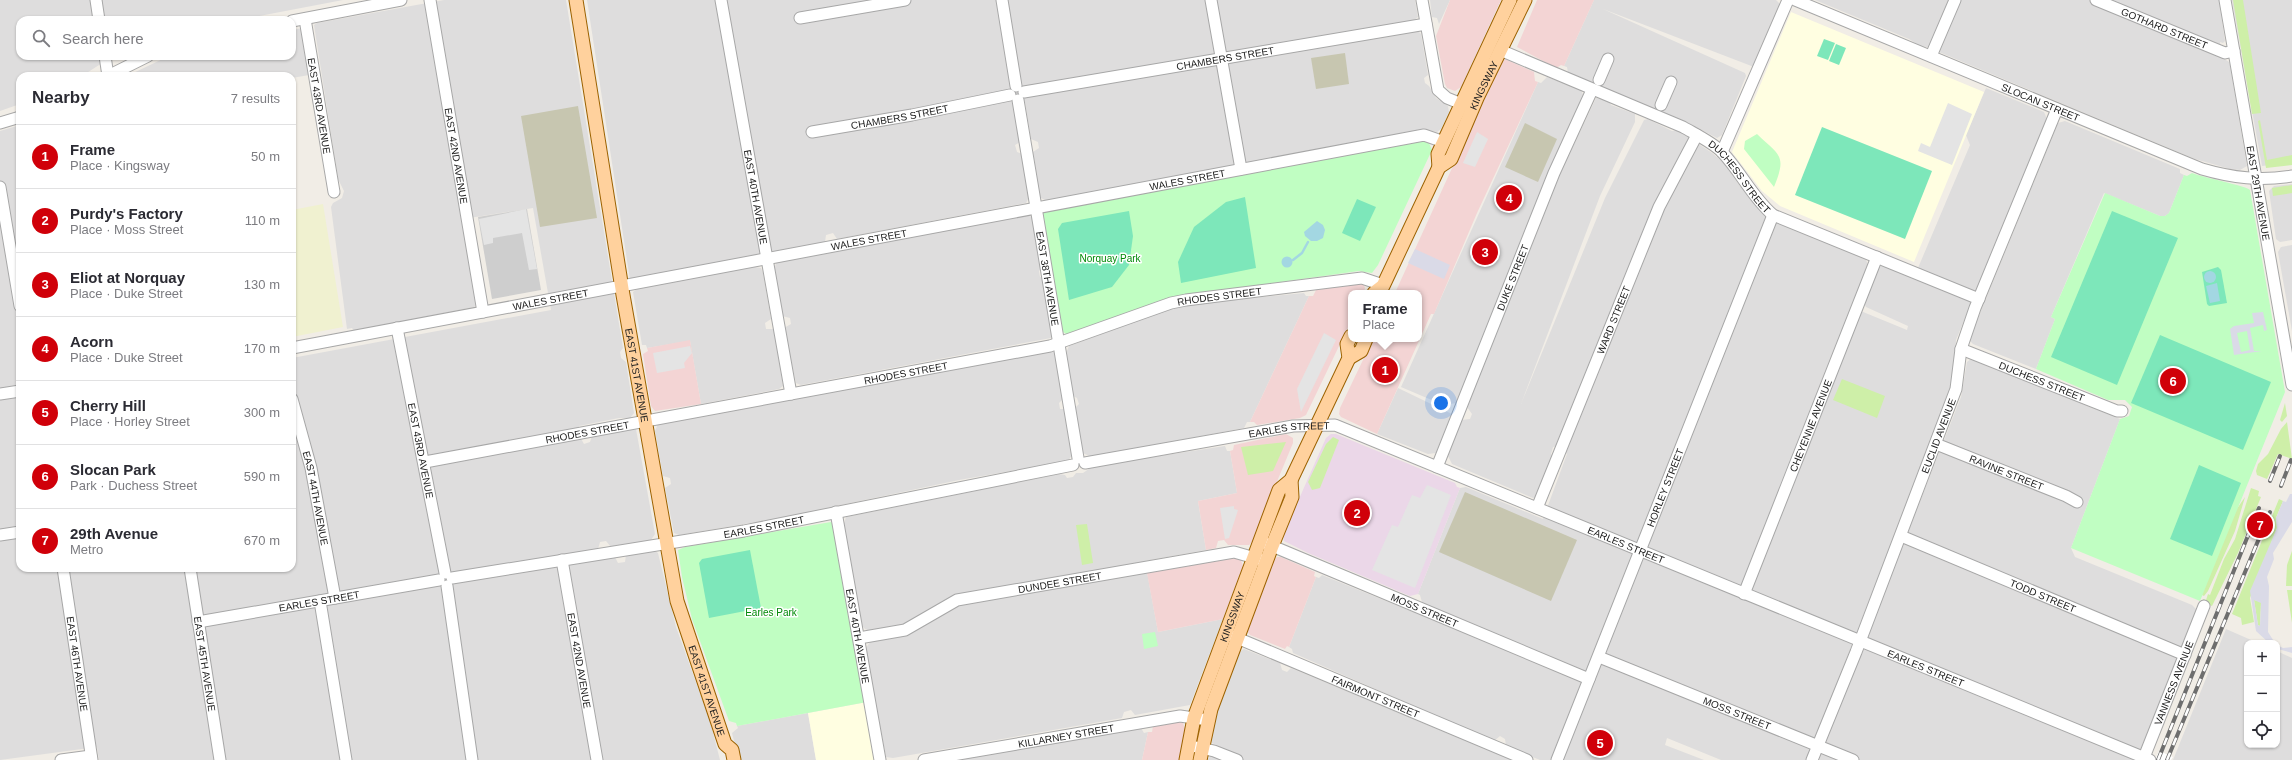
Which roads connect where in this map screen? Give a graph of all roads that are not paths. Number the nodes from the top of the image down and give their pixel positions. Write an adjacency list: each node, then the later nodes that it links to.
1 (96, 0): 17 (street)
2 (401, 0): 19 (street)
3 (430, 0): 58 (street, EAST 42ND AVENUE)
4 (576, 0): 55 (main road, EAST 41ST AVENUE)
5 (721, 0): 53 (street, EAST 40TH AVENUE)
6 (905, 0): 18 (street)
7 (1002, 0): 34 (street, EAST 38TH AVENUE)
8 (1211, 0): 25 (street)
9 (1422, 0): 21 (street)
10 (1510, 0): 36 (main road, KINGSWAY)
11 (1525, 0): 22 (main road, KINGSWAY)
12 (1788, 0): 43 (street)
13 (1795, 0): 24 (street, SLOCAN STREET)
14 (1955, 0): 24 (street)
15 (2096, 0): 23 (street, GOTHARD STREET)
16 (2225, 0): 23 (street, EAST 29TH AVENUE)
17 (98, 16)
18 (800, 18)
19 (305, 19): 20 (street); 49 (street, EAST 43RD AVENUE)
20 (296, 20)
21 (1426, 24): 25 (street, CHAMBERS STREET); 36 (street)
22 (1500, 50): 33 (street, DUCHESS STREET); 36 (main road, KINGSWAY)
23 (2234, 51): 47 (street, EAST 29TH AVENUE)
24 (1931, 56): 37 (street, SLOCAN STREET)
25 (1222, 59): 34 (street, CHAMBERS STREET); 45 (street)
26 (1608, 59): 31 (street)
27 (106, 60): 29 (street)
28 (140, 60): 30 (street)
29 (108, 72)
30 (116, 72)
31 (1600, 80)
32 (1671, 82): 35 (street)
33 (1592, 90): 41 (street, DUCHESS STREET); 77 (street, DUKE STREET)
34 (1017, 93): 40 (street, CHAMBERS STREET); 50 (street, EAST 38TH AVENUE)
35 (1661, 105)
36 (1466, 106): 42 (main road, KINGSWAY); 44 (main road, KINGSWAY)
37 (2057, 109): 47 (street, SLOCAN STREET); 57 (street, EUCLID AVENUE)
38 (16, 118): 39 (street)
39 (0, 123)
40 (812, 132)
41 (1697, 135): 43 (street, DUCHESS STREET); 80 (street, WARD STREET)
42 (1444, 142): 44 (main road, KINGSWAY); 45 (street, WALES STREET)
43 (1722, 152): 51 (street, DUCHESS STREET)
44 (1439, 167): 56 (main road, KINGSWAY)
45 (1241, 169): 50 (street, WALES STREET)
46 (2292, 176): 47 (street, SLOCAN STREET)
47 (2256, 180): 66 (street, EAST 29TH AVENUE)
48 (0, 187): 54 (street)
49 (334, 192)
50 (1036, 208): 53 (street, WALES STREET); 62 (street, EAST 38TH AVENUE)
51 (1773, 215): 52 (street, DUCHESS STREET); 88 (street, HORLEY STREET)
52 (1877, 257): 57 (street, DUCHESS STREET); 95 (street, CHEYENNE AVENUE)
53 (765, 259): 55 (street, WALES STREET); 69 (street, EAST 40TH AVENUE)
54 (16, 282)
55 (621, 286): 58 (street, WALES STREET); 72 (main road, EAST 41ST AVENUE)
56 (1381, 289): 62 (street, RHODES STREET)
57 (1979, 299): 64 (street, EUCLID AVENUE)
58 (483, 312): 59 (street, WALES STREET)
59 (397, 328): 63 (street, WALES STREET); 75 (street, EAST 43RD AVENUE)
60 (1348, 342): 65 (main road, KINGSWAY)
61 (1365, 342): 65 (main road, KINGSWAY)
62 (1059, 344): 69 (street, RHODES STREET); 76 (street, EAST 38TH AVENUE)
63 (296, 347)
64 (1961, 348): 70 (street, DUCHESS STREET); 74 (street, EUCLID AVENUE)
65 (1349, 358): 73 (main road, KINGSWAY)
66 (2292, 386)
67 (16, 392): 68 (street)
68 (0, 394)
69 (790, 394): 72 (street, RHODES STREET)
70 (2122, 411)
71 (296, 414): 96 (street, EAST 44TH AVENUE)
72 (644, 420): 75 (street, RHODES STREET); 86 (main road, EAST 41ST AVENUE)
73 (1317, 426): 76 (street, EARLES STREET); 77 (street, EARLES STREET); 78 (main road, KINGSWAY)
74 (1936, 444): 79 (street, RAVINE STREET); 84 (street, EUCLID AVENUE)
75 (425, 462): 94 (street, EAST 43RD AVENUE)
76 (1079, 462): 81 (street, EARLES STREET)
77 (1437, 467): 80 (street, EARLES STREET)
78 (1291, 480): 85 (main road, KINGSWAY); 87 (main road, KINGSWAY)
79 (2077, 502)
80 (1537, 508): 88 (street, EARLES STREET)
81 (836, 512): 86 (street, EARLES STREET); 101 (street, EAST 40TH AVENUE)
82 (16, 533): 83 (street)
83 (0, 535)
84 (1901, 536): 103 (street, EUCLID AVENUE); 104 (street, TODD STREET)
85 (1259, 541): 87 (street, MOSS STREET); 89 (main road, KINGSWAY)
86 (666, 543): 90 (street, EARLES STREET); 109 (main road, EAST 41ST AVENUE)
87 (1272, 546): 91 (main road, KINGSWAY); 106 (street, MOSS STREET)
88 (1639, 551): 95 (street, EARLES STREET); 105 (street, HORLEY STREET)
89 (1254, 557): 91 (street, DUNDEE STREET); 100 (main road, KINGSWAY); 101 (street, DUNDEE STREET)
90 (562, 560): 94 (street, EARLES STREET); 119 (street, EAST 42ND AVENUE)
91 (1266, 561): 102 (main road, KINGSWAY)
92 (64, 572): 113 (street, EAST 46TH AVENUE)
93 (191, 572): 99 (street, EAST 45TH AVENUE)
94 (446, 579): 96 (street, EARLES STREET); 118 (street, EAST 43RD AVENUE)
95 (1744, 594): 103 (street, EARLES STREET)
96 (335, 598): 97 (street, EARLES STREET)
97 (320, 601): 99 (street, EARLES STREET); 117 (street)
98 (2204, 606): 104 (street, VANNESS AVENUE)
99 (198, 622): 116 (street, EAST 45TH AVENUE)
100 (1225, 633): 102 (street, FAIRMONT STREET); 107 (main road, KINGSWAY)
101 (859, 638): 122 (street, EAST 40TH AVENUE)
102 (1237, 638): 108 (main road, KINGSWAY); 126 (street, FAIRMONT STREET)
103 (1860, 641): 110 (street, EUCLID AVENUE); 114 (street, EARLES STREET)
104 (2185, 655): 114 (street, VANNESS AVENUE)
105 (1599, 657): 106 (street, HORLEY STREET); 110 (street, MOSS STREET)
106 (1589, 679): 127 (street, HORLEY STREET)
107 (1194, 718): 108 (street, KILLARNEY STREET); 111 (main road, KINGSWAY); 123 (street, KILLARNEY STREET)
108 (1208, 720): 112 (main road, KINGSWAY)
109 (725, 744): 120 (main road, EAST 41ST AVENUE); 121 (main road, EAST 41ST AVENUE)
110 (1818, 745): 128 (street, EUCLID AVENUE); 129 (street, MOSS STREET)
111 (1188, 746): 112 (street); 124 (main road, KINGSWAY)
112 (1201, 754): 125 (street)
113 (92, 758): 115 (street)
114 (2145, 759)
115 (61, 760)
116 (220, 760)
117 (346, 760)
118 (472, 760)
119 (597, 760)
120 (725, 760)
121 (734, 760)
122 (880, 760)
123 (924, 760)
124 (1186, 760)
125 (1237, 760)
126 (1527, 760)
127 (1557, 760)
128 (1812, 760)
129 (1853, 760)

